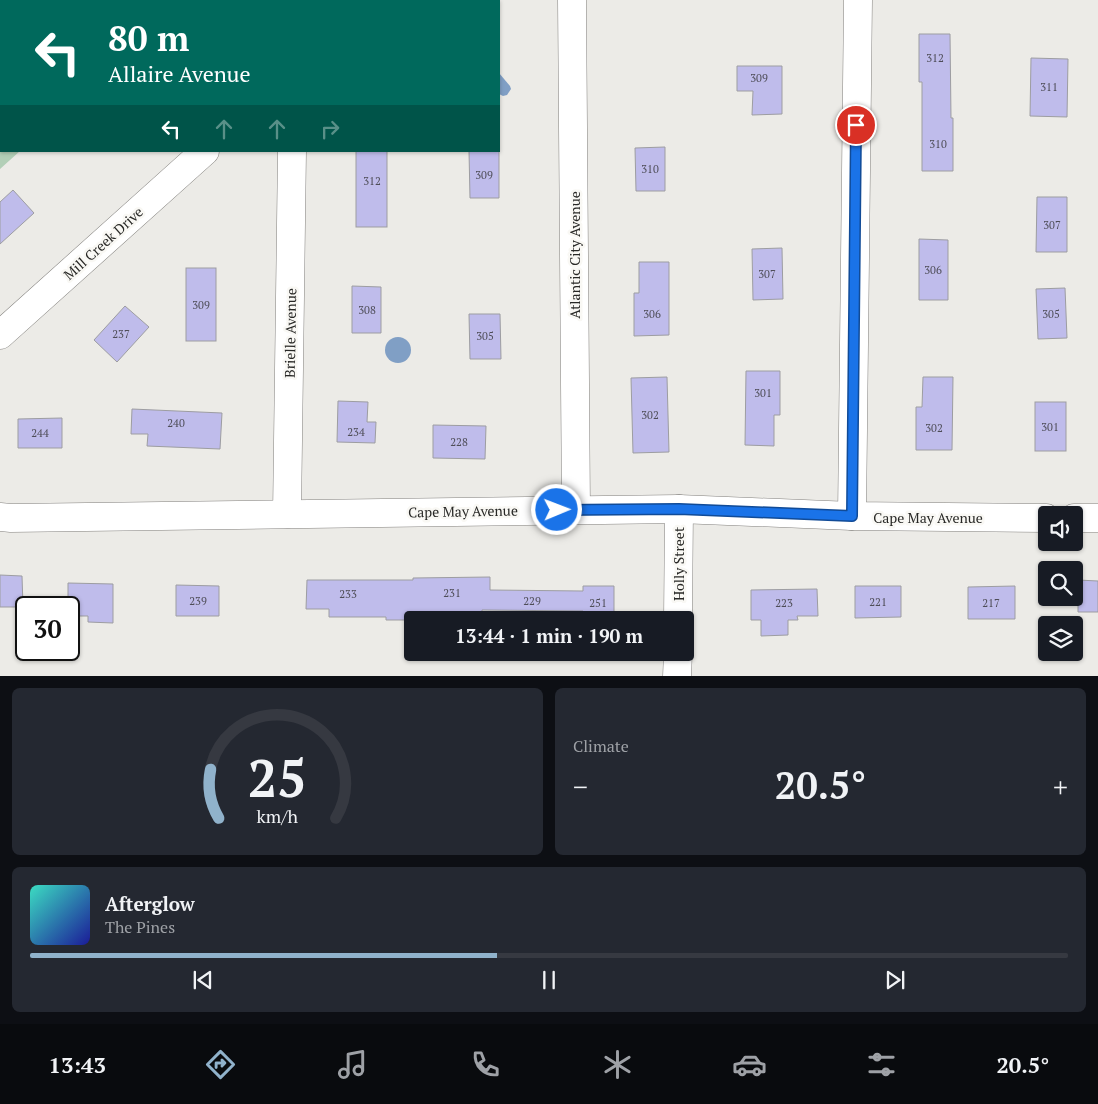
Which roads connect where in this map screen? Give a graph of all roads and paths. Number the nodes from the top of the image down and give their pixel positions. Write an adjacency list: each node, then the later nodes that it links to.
1 (572, 0): 7 (street, Atlantic City Avenue)
2 (858, 0): 9 (street)
3 (204, 152): 5 (street, Mill Creek Drive)
4 (292, 152): 8 (street, Brielle Avenue)
5 (0, 335)
6 (679, 509): 7 (street, Cape May Avenue); 9 (street, Cape May Avenue); 14 (street, Holly Street)
7 (576, 510): 8 (street, Cape May Avenue)
8 (288, 514): 10 (street, Cape May Avenue)
9 (852, 516): 11 (street, Cape May Avenue)
10 (0, 517)
11 (1038, 518)
12 (1083, 518): 13 (street)
13 (1098, 518)
14 (678, 611)
15 (678, 661): 16 (street)
16 (678, 676)

